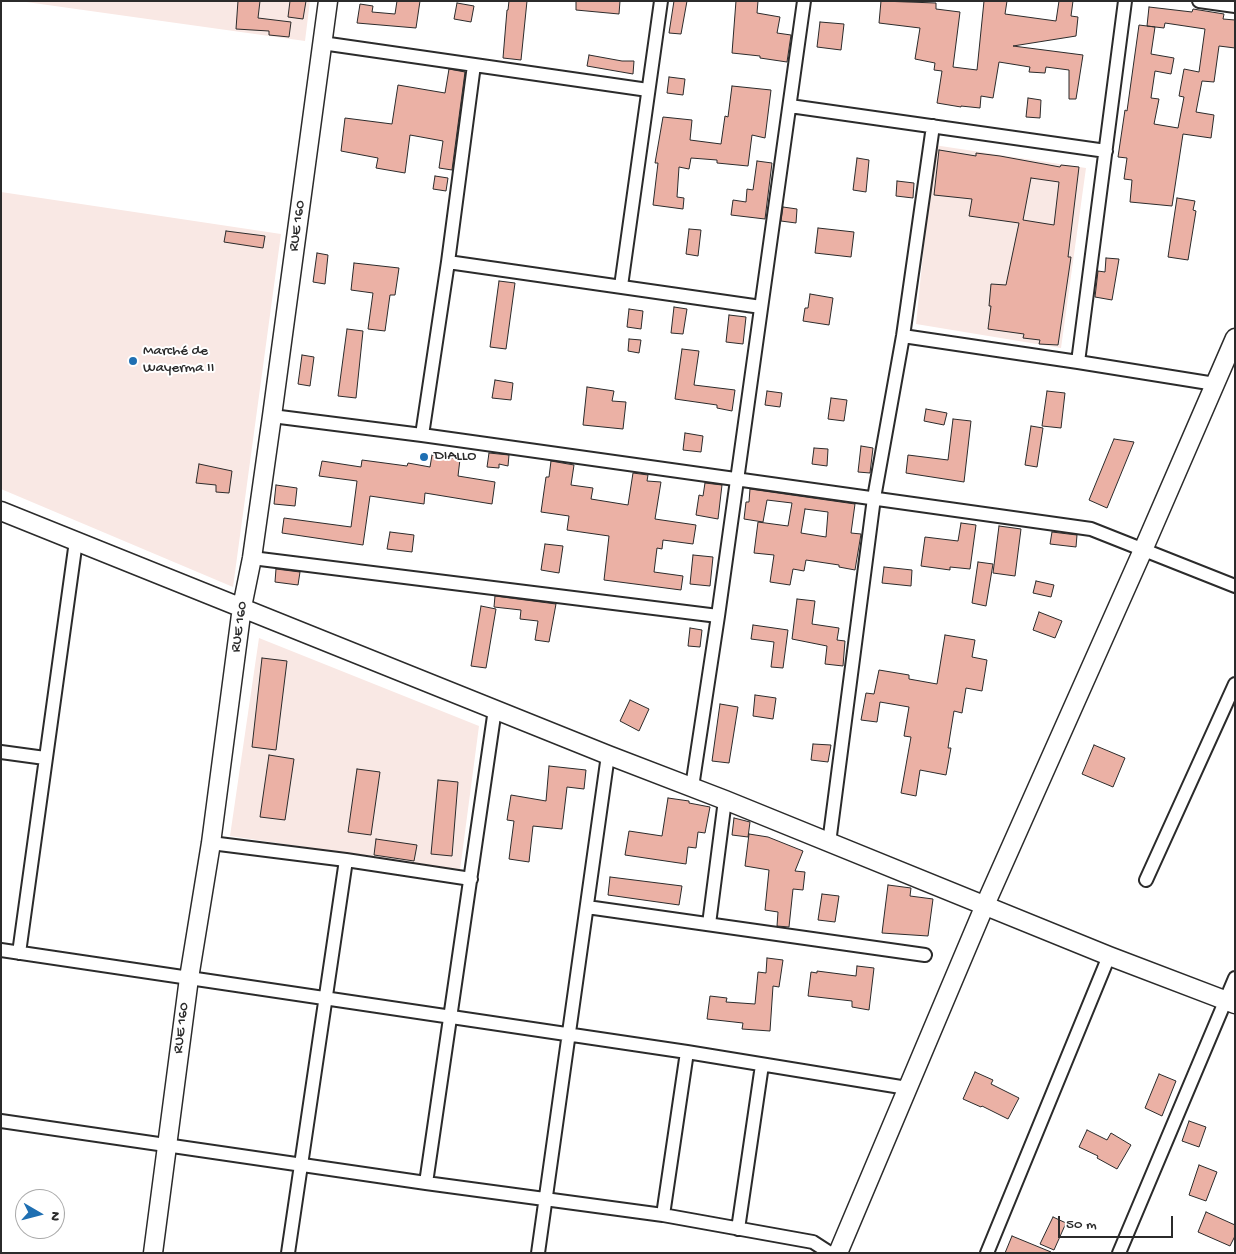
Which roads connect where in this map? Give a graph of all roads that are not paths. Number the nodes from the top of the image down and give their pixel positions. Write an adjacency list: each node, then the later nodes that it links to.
1 (328, 1): 7 (street, RUE 160)
2 (660, 1): 9 (street)
3 (804, 1): 10 (street)
4 (1125, 1): 12 (street)
5 (1199, 1): 6 (street)
6 (1235, 6)
7 (322, 43): 8 (street); 20 (street, RUE 160)
8 (474, 65): 9 (street); 13 (street)
9 (648, 90): 14 (street)
10 (790, 106): 11 (street); 15 (street)
11 (933, 126): 12 (street); 16 (street)
12 (1106, 151): 18 (street)
13 (448, 262): 14 (street); 21 (street)
14 (621, 286): 15 (street)
15 (761, 306): 22 (street)
16 (903, 336): 18 (street); 23 (street)
17 (1233, 348): 19 (street)
18 (1078, 362): 19 (street)
19 (1215, 384): 26 (street)
20 (272, 416): 21 (street); 27 (street, RUE 160)
21 (422, 436): 22 (street)
22 (736, 480): 23 (street); 30 (street)
23 (874, 498): 26 (street); 39 (street)
24 (1, 511): 25 (street)
25 (76, 541): 29 (street); 35 (street)
26 (1143, 550): 28 (street); 43 (street)
27 (252, 558): 29 (street, RUE 160); 30 (street)
28 (1235, 586)
29 (242, 607): 32 (street); 38 (street, RUE 160)
30 (718, 616): 36 (street)
31 (1235, 684): 42 (street)
32 (495, 709): 34 (street); 41 (street)
33 (1, 752): 35 (street)
34 (608, 755): 36 (street); 44 (street)
35 (45, 758): 47 (street)
36 (692, 787): 37 (street)
37 (725, 800): 39 (street); 45 (street)
38 (211, 843): 40 (street); 50 (street, RUE 160)
39 (829, 843): 43 (street)
40 (346, 860): 41 (street); 52 (street)
41 (471, 879): 54 (street)
42 (1146, 880)
43 (985, 905): 49 (street); 58 (street)
44 (587, 907): 45 (street); 55 (street)
45 (709, 924): 48 (street)
46 (1, 950): 47 (street)
47 (19, 953): 50 (street)
48 (925, 955)
49 (1110, 956): 53 (street); 71 (street)
50 (189, 978): 52 (street); 60 (street, RUE 160)
51 (1235, 978): 53 (street)
52 (324, 999): 54 (street); 61 (street)
53 (1230, 1002): 72 (street)
54 (451, 1017): 55 (street); 62 (street)
55 (569, 1035): 56 (street); 63 (street)
56 (687, 1052): 57 (street); 64 (street)
57 (762, 1065): 58 (street); 65 (street)
58 (907, 1088): 70 (street)
59 (1, 1121): 60 (street)
60 (167, 1145): 61 (street); 66 (street, RUE 160)
61 (300, 1164): 62 (street); 67 (street)
62 (426, 1183): 63 (street)
63 (545, 1199): 64 (street); 68 (street)
64 (663, 1215): 65 (street)
65 (738, 1229): 69 (street)
66 (153, 1253)
67 (288, 1253)
68 (538, 1253)
69 (830, 1253)
70 (838, 1253)
71 (987, 1253)
72 (1119, 1253)

